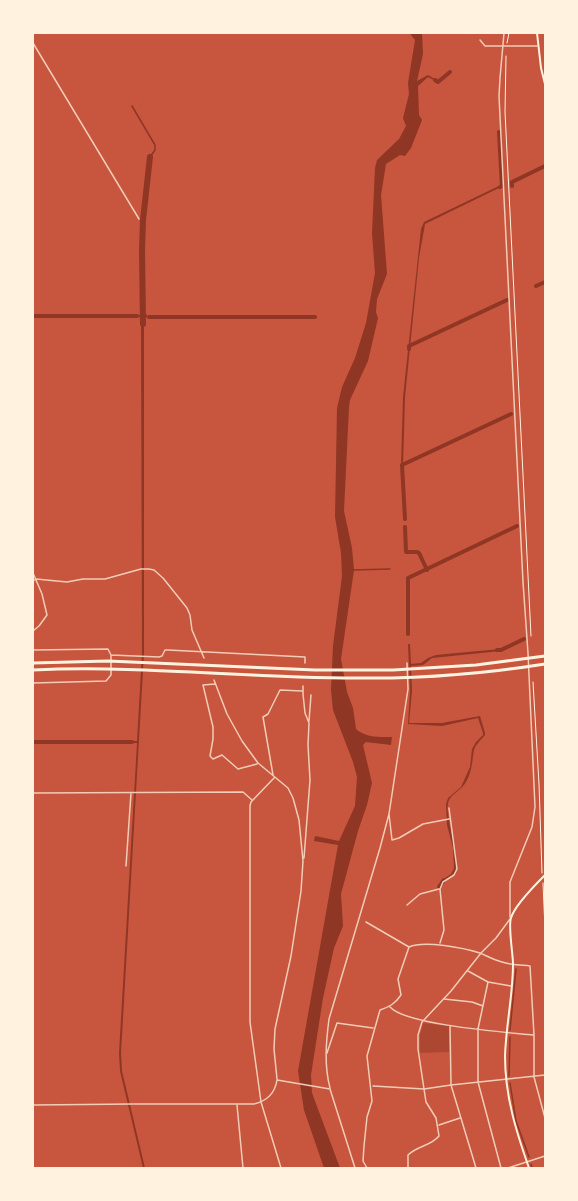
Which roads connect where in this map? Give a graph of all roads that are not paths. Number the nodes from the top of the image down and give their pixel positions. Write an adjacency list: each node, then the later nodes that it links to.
1 (504, 33): 5 (street)
2 (537, 33): 6 (main road)
3 (480, 40): 5 (street)
4 (33, 43): 8 (street)
5 (502, 45): 6 (street); 42 (street)
6 (538, 46): 7 (main road)
7 (545, 84)
8 (139, 219)
9 (33, 573): 10 (street)
10 (34, 580): 11 (street); 13 (street)
11 (33, 631)
12 (33, 650): 14 (street)
13 (202, 652): 14 (street); 16 (street); 18 (street)
14 (111, 655): 23 (street)
15 (545, 656): 17 (highway)
16 (204, 657)
17 (33, 663)
18 (305, 663)
19 (407, 663): 35 (street)
20 (545, 664): 21 (highway)
21 (33, 670)
22 (214, 680): 24 (street)
23 (33, 683)
24 (215, 684): 29 (street); 29 (street)
25 (303, 686): 26 (street)
26 (303, 691): 28 (street); 30 (street)
27 (312, 695): 28 (street)
28 (309, 723): 37 (street)
29 (258, 763): 30 (street)
30 (274, 776): 33 (street); 37 (street)
31 (131, 792): 32 (street); 33 (street); 38 (street)
32 (33, 793)
33 (252, 800): 70 (street)
34 (449, 808): 36 (street)
35 (389, 814): 36 (street); 60 (street)
36 (450, 819): 40 (street)
37 (303, 861): 63 (street)
38 (126, 866)
39 (544, 876): 42 (main road)
40 (440, 889): 41 (street); 44 (street)
41 (407, 905)
42 (510, 919): 46 (street); 47 (main road)
43 (366, 922): 45 (street)
44 (440, 944): 45 (street); 46 (street)
45 (409, 947): 53 (street)
46 (480, 953): 47 (street); 48 (street)
47 (513, 963): 50 (main road); 59 (street)
48 (468, 971): 49 (street); 51 (street)
49 (488, 982): 50 (street); 52 (street)
50 (512, 986): 58 (main road)
51 (443, 999): 52 (street); 54 (street)
52 (483, 1006): 57 (street)
53 (390, 1007): 54 (street); 56 (street)
54 (422, 1022): 55 (street); 69 (street)
55 (450, 1025): 57 (street); 66 (street)
56 (374, 1028): 60 (street); 67 (street)
57 (478, 1029): 58 (street); 65 (street)
58 (507, 1032): 59 (street); 64 (main road)
59 (534, 1035): 62 (street)
60 (326, 1057): 68 (street)
61 (545, 1075): 62 (street)
62 (534, 1077): 64 (street); 74 (street)
63 (277, 1080): 68 (street); 70 (street)
64 (506, 1080): 65 (street); 77 (main road)
65 (478, 1082): 66 (street); 84 (street)
66 (451, 1085): 69 (street); 73 (street)
67 (371, 1086): 69 (street); 81 (street)
68 (329, 1089): 80 (street)
69 (423, 1089): 75 (street)
70 (261, 1102): 72 (street); 79 (street)
71 (33, 1105): 72 (street)
72 (237, 1105): 78 (street)
73 (461, 1118): 75 (street); 83 (street)
74 (545, 1118)
75 (437, 1126): 82 (street)
76 (545, 1156): 77 (street)
77 (527, 1162): 85 (street); 86 (main road)
78 (243, 1168)
79 (281, 1168)
80 (355, 1168)
81 (367, 1168)
82 (408, 1168)
83 (476, 1168)
84 (501, 1168)
85 (508, 1168)
86 (529, 1168)

